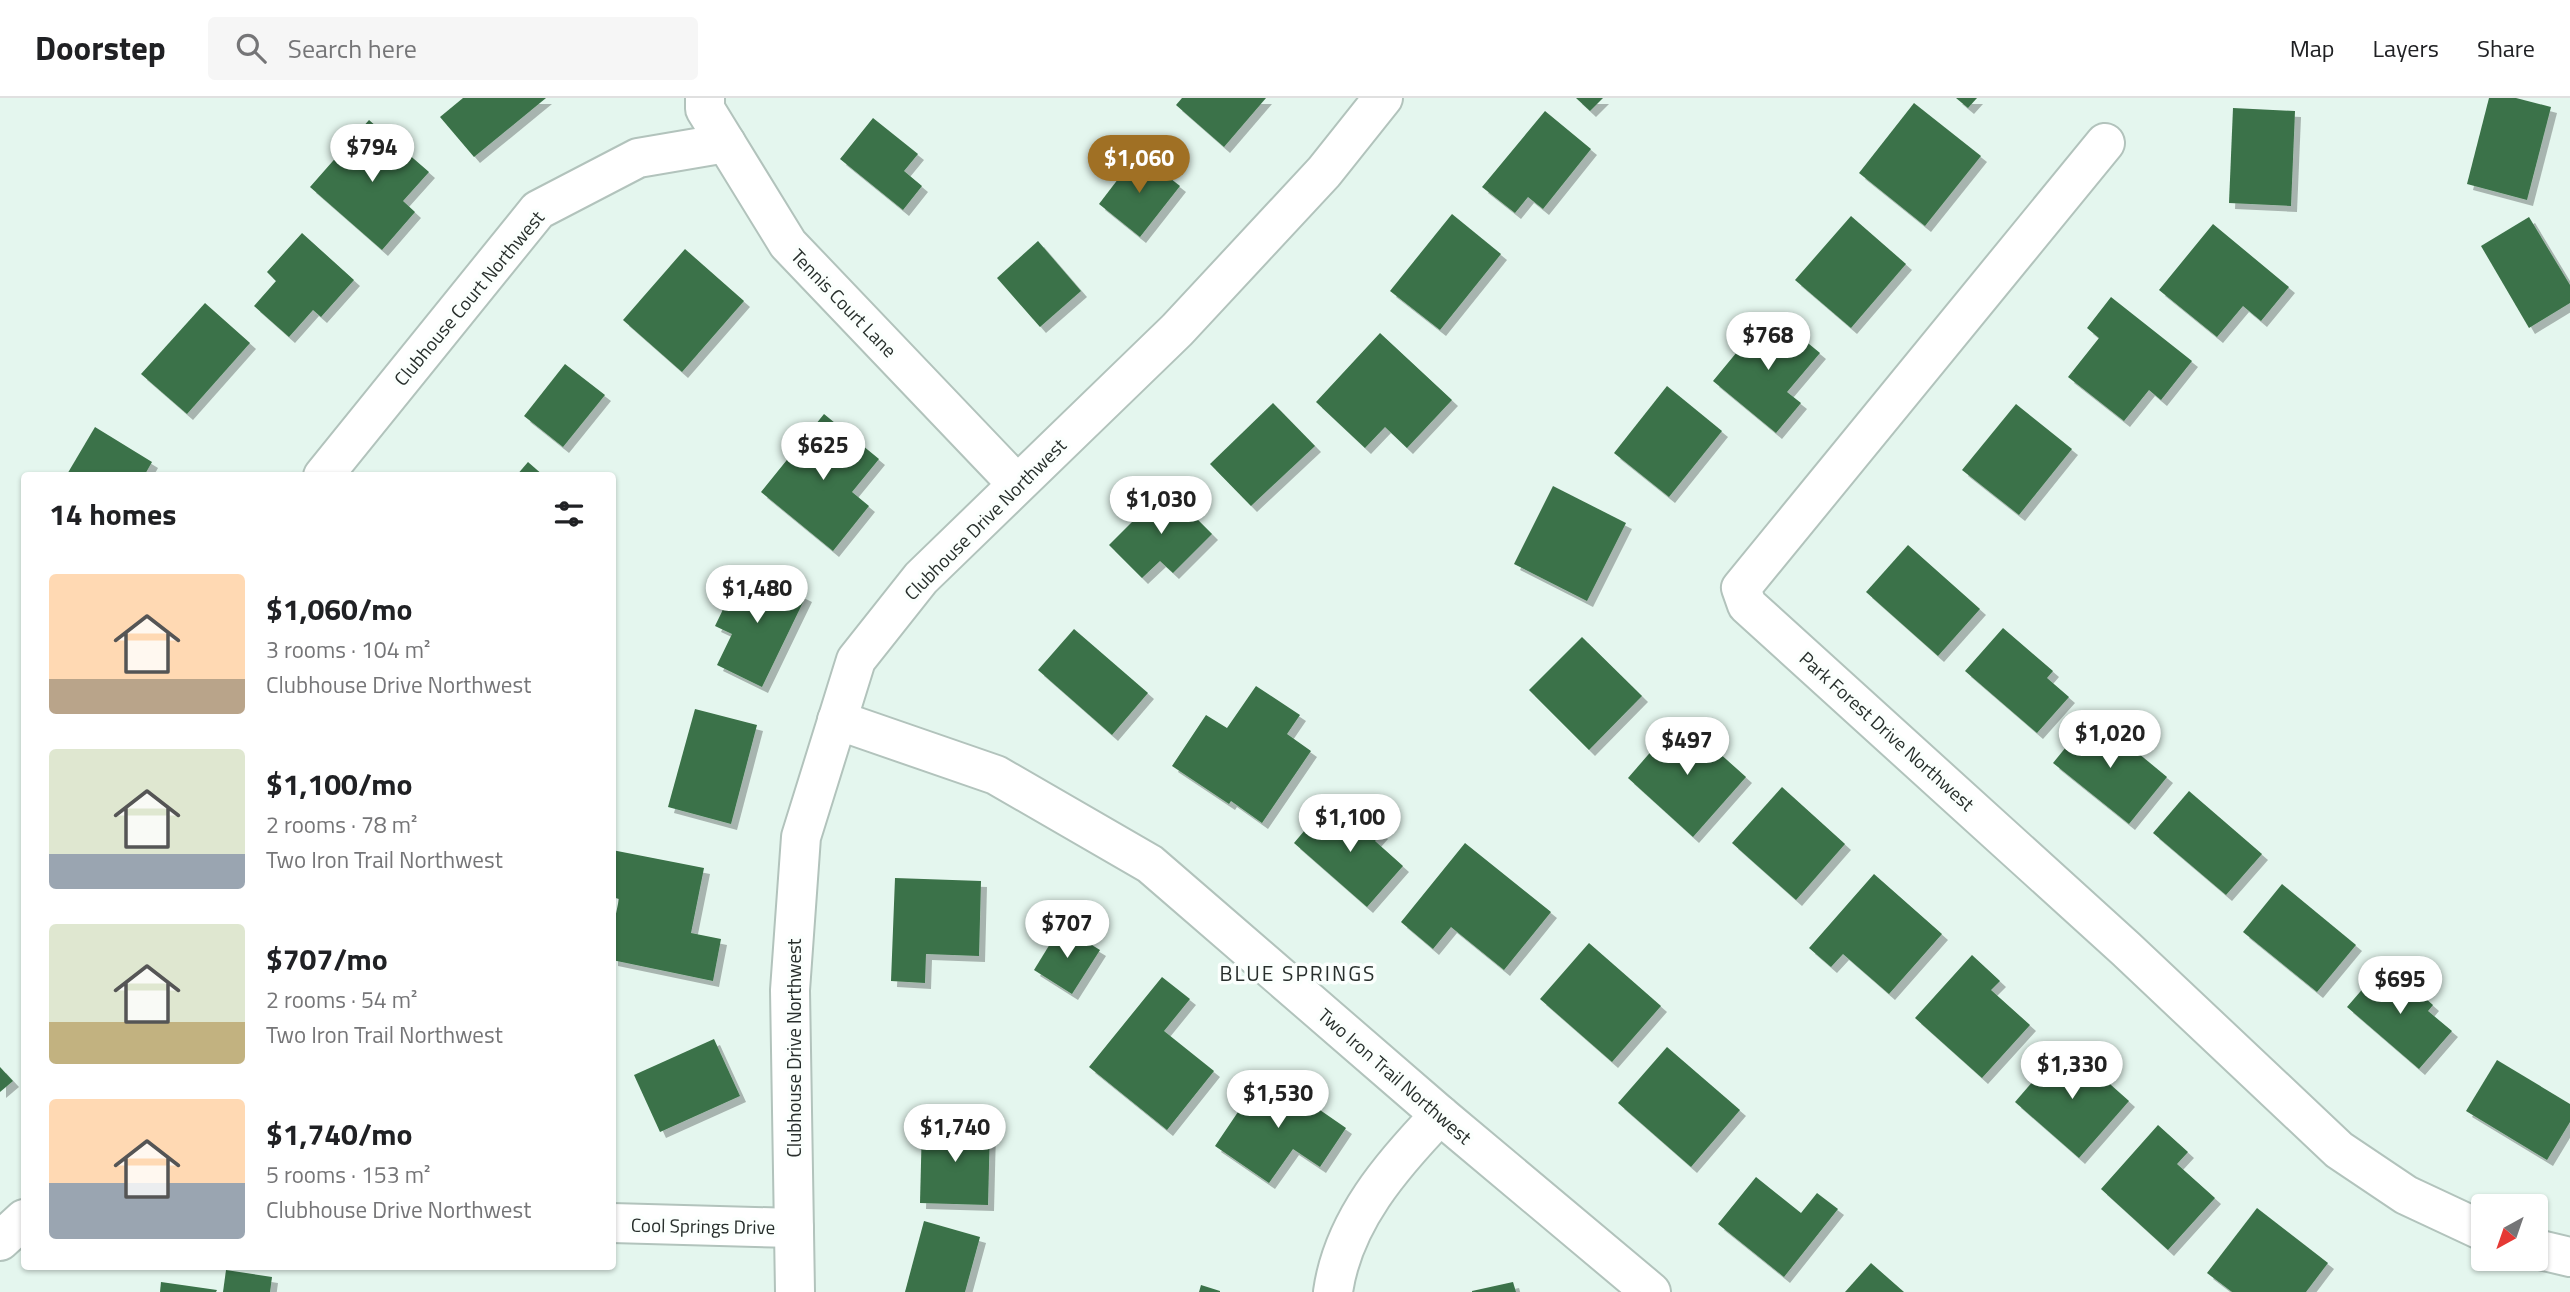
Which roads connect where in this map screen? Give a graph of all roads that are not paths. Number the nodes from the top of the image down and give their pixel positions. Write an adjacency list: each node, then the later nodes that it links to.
1 (705, 98): 3 (street, Tennis Court Lane)
2 (1383, 98): 6 (street, Clubhouse Drive Northwest)
3 (726, 143): 5 (street, Clubhouse Court Northwest); 6 (street, Tennis Court Lane)
4 (2105, 143): 11 (street, Park Forest Drive Northwest)
5 (326, 472)
6 (1017, 484): 7 (street, Clubhouse Drive Northwest)
7 (837, 720): 8 (street, Two Iron Trail Northwest); 12 (street, Clubhouse Drive Northwest)
8 (1440, 1115): 17 (street); 18 (street, Two Iron Trail Northwest)
9 (21, 1222): 13 (street)
10 (616, 1223): 12 (street, Cool Springs Drive)
11 (2471, 1225)
12 (794, 1228): 16 (street, Clubhouse Drive Northwest)
13 (0, 1241)
14 (2548, 1252): 15 (street)
15 (2570, 1257)
16 (795, 1292)
17 (1333, 1292)
18 (1651, 1292)

